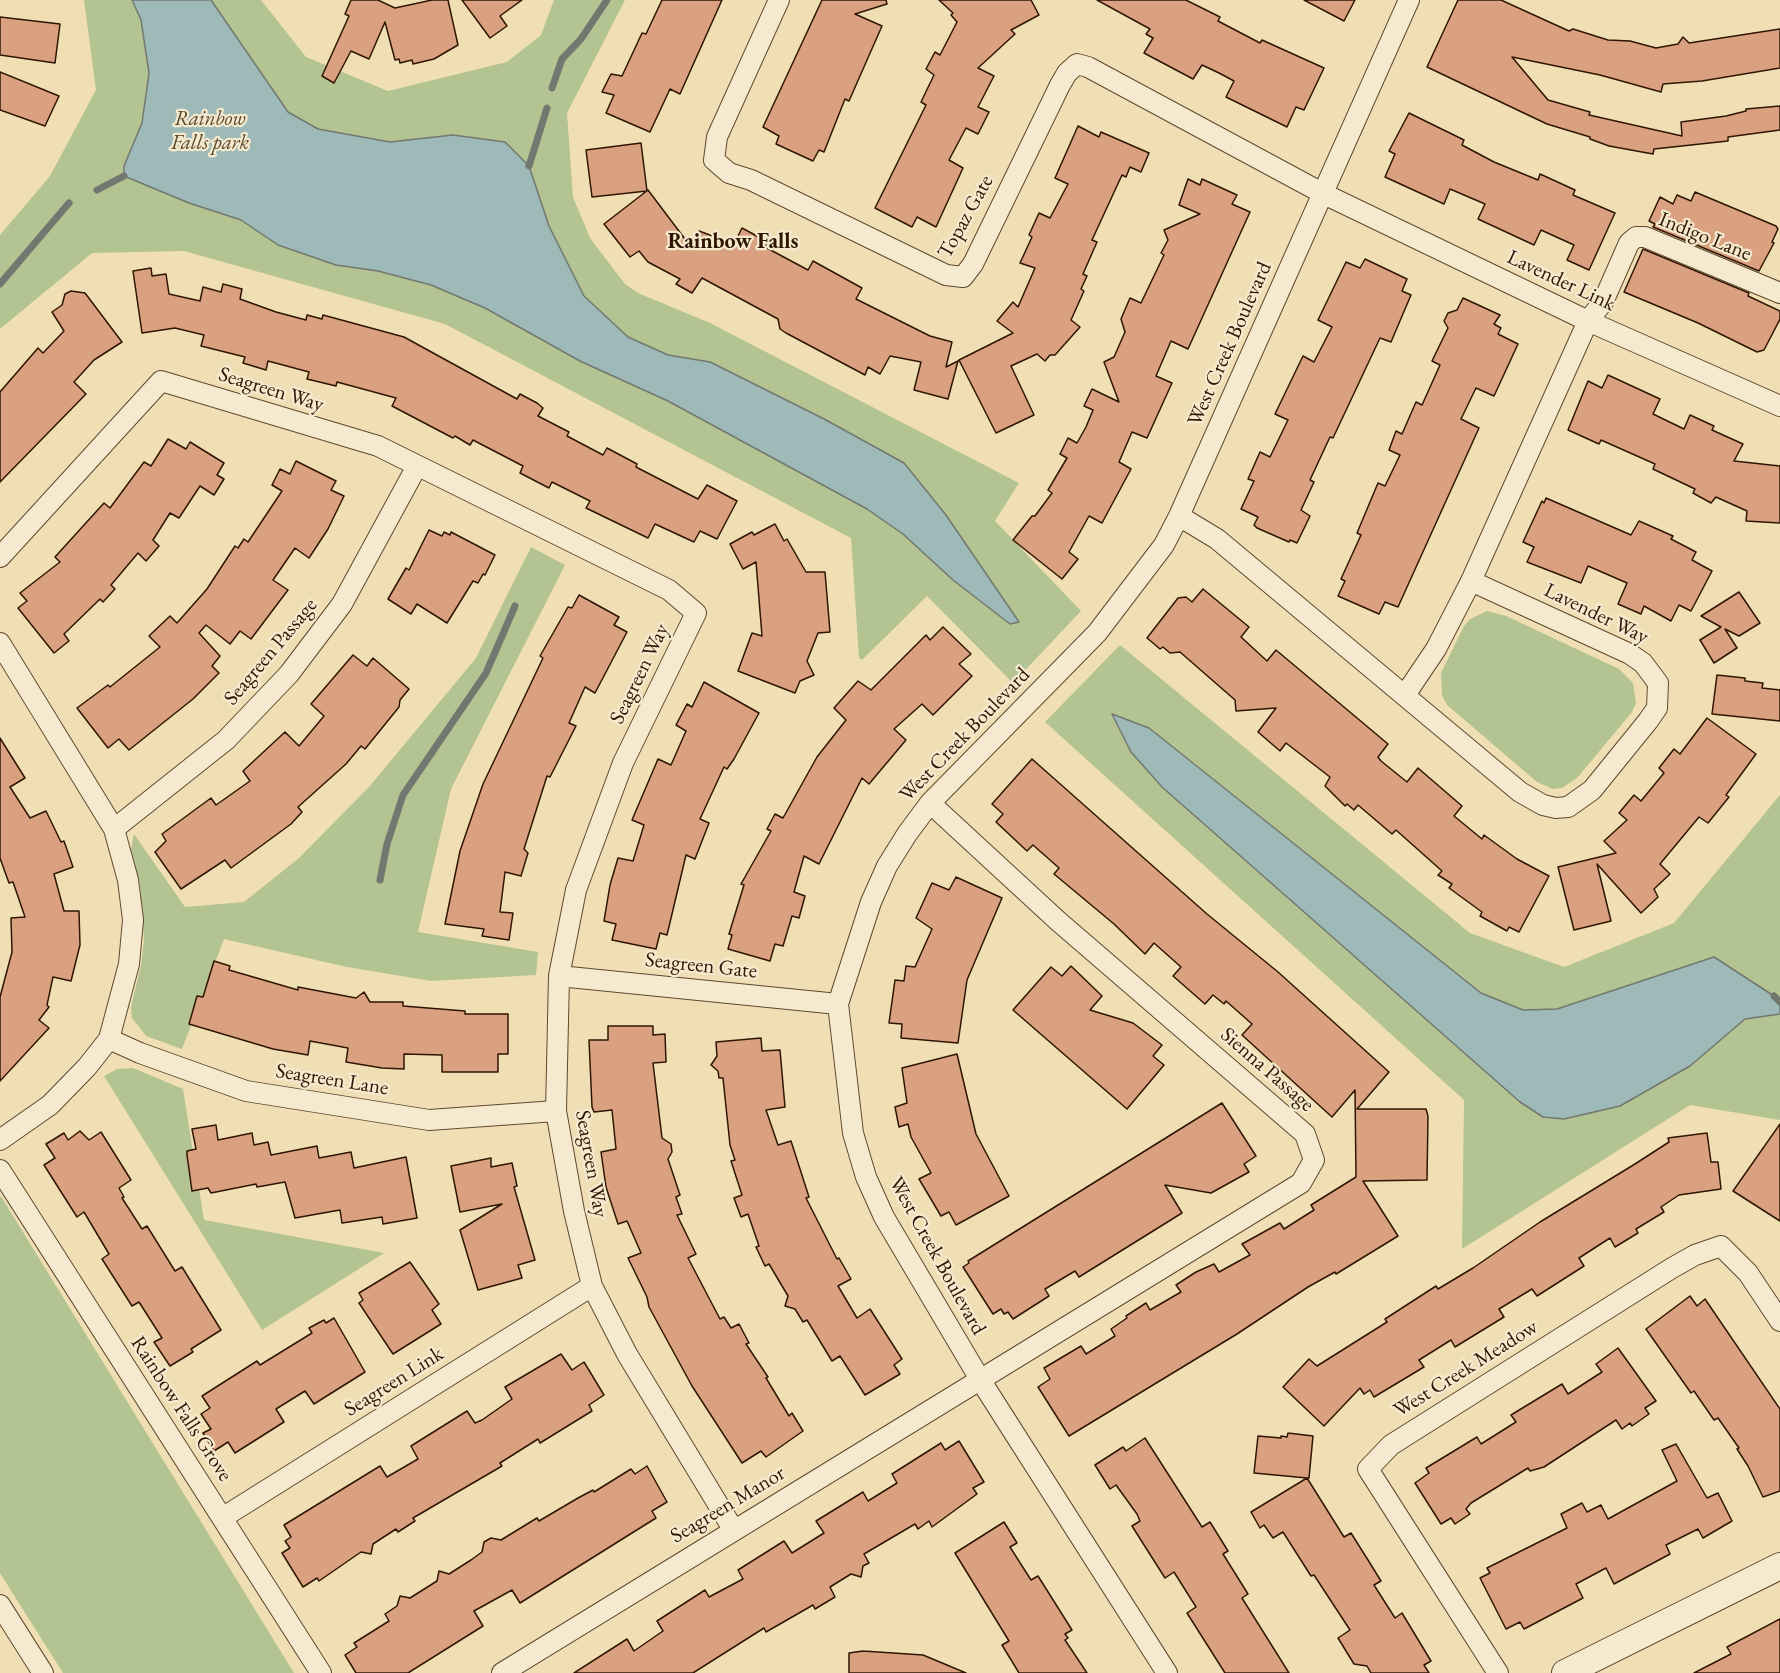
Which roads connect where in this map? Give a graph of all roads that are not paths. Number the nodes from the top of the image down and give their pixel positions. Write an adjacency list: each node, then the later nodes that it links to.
1 (779, 0): 3 (street, Topaz Gate)
2 (1409, 0): 3 (street, West Creek Boulevard)
3 (1324, 195): 5 (street, Lavender Link); 8 (street, West Creek Boulevard)
4 (1780, 293): 5 (street, Indigo Lane)
5 (1588, 321): 6 (street, Lavender Link); 10 (street)
6 (1780, 406)
7 (417, 466): 9 (street, Seagreen Way); 14 (street, Seagreen Passage); 15 (street, Seagreen Way)
8 (1179, 516): 12 (street, Lavender Way); 13 (street, West Creek Boulevard)
9 (0, 557)
10 (1471, 581): 12 (street); 12 (street, Lavender Way)
11 (0, 643): 14 (street)
12 (1405, 695)
13 (930, 803): 16 (street, West Creek Boulevard); 23 (street, Sienna Passage)
14 (114, 829): 17 (street)
15 (559, 976): 16 (street, Seagreen Gate); 18 (street, Seagreen Way)
16 (838, 1004): 23 (street, West Creek Boulevard)
17 (109, 1039): 18 (street, Seagreen Lane); 19 (street)
18 (556, 1111): 21 (street, Seagreen Way)
19 (0, 1140)
20 (0, 1170): 24 (street, Rainbow Falls Grove)
21 (592, 1286): 24 (street, Seagreen Link); 25 (street, Seagreen Way)
22 (1780, 1321): 32 (street, West Creek Meadow)
23 (981, 1381): 25 (street, Seagreen Manor); 31 (street, West Creek Boulevard)
24 (222, 1518): 29 (street, Rainbow Falls Grove)
25 (734, 1529): 30 (street, Seagreen Manor)
26 (1780, 1566): 33 (street)
27 (0, 1605): 28 (street)
28 (43, 1673)
29 (321, 1673)
30 (502, 1673)
31 (1167, 1673)
32 (1498, 1673)
33 (1565, 1673)

